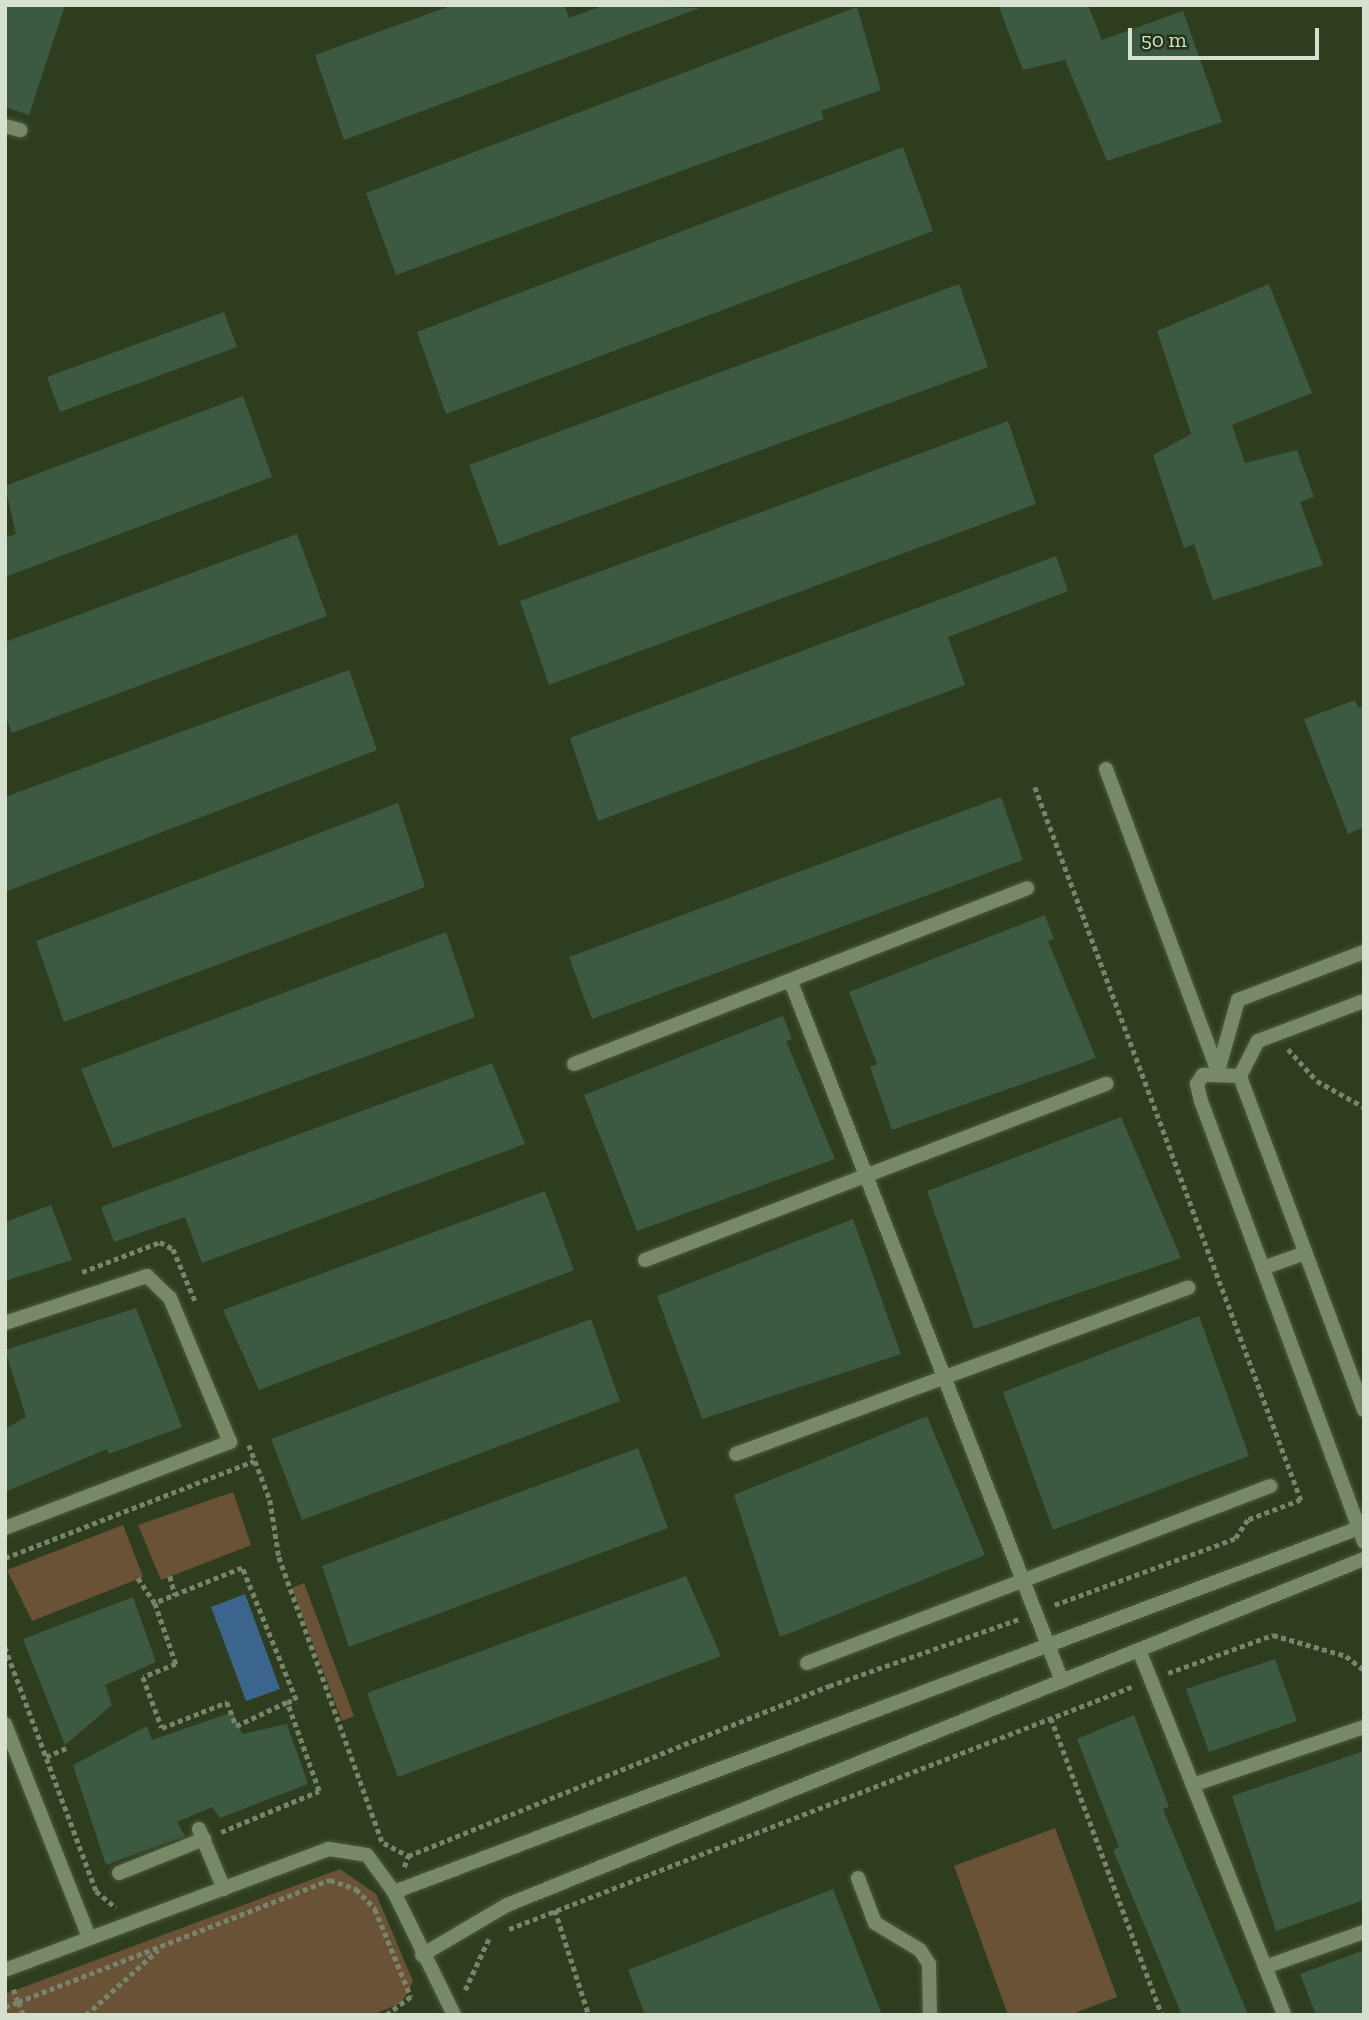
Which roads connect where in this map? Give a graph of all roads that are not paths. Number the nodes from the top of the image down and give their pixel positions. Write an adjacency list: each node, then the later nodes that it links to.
1 (5, 125): 2 (street)
2 (20, 130)
3 (1106, 769): 9 (street)
4 (1027, 888): 6 (street)
5 (1364, 952): 9 (street)
6 (790, 982): 8 (street); 12 (street)
7 (1364, 1001): 10 (street)
8 (574, 1064)
9 (1218, 1072): 10 (street); 15 (street)
10 (1240, 1076): 13 (street)
11 (1107, 1084): 12 (street)
12 (868, 1177): 14 (street); 18 (street)
13 (1305, 1253): 15 (street); 19 (street)
14 (645, 1260)
15 (1263, 1268): 23 (street)
16 (1188, 1288): 18 (street)
17 (5, 1323): 22 (street)
18 (942, 1376): 20 (street); 25 (street)
19 (1364, 1410)
20 (736, 1454)
21 (1270, 1486): 25 (street)
22 (5, 1528)
23 (1362, 1532): 26 (street)
24 (1364, 1559): 27 (street)
25 (1024, 1584): 26 (street); 28 (street)
26 (1048, 1646): 29 (street); 37 (street)
27 (1139, 1650): 29 (street); 33 (street)
28 (807, 1663)
29 (1062, 1681): 40 (street)
30 (5, 1724): 32 (street)
31 (1364, 1727): 33 (street)
32 (9, 1744): 39 (street)
33 (1193, 1785): 41 (street)
34 (119, 1873): 36 (street)
35 (858, 1878): 44 (street)
36 (224, 1889): 37 (street); 39 (street)
37 (394, 1892): 40 (street)
38 (1364, 1932): 41 (street)
39 (89, 1937): 42 (street)
40 (422, 1955): 43 (street)
41 (1265, 1967): 45 (street)
42 (5, 1970)
43 (449, 2013)
44 (930, 2015)
45 (1284, 2015)

